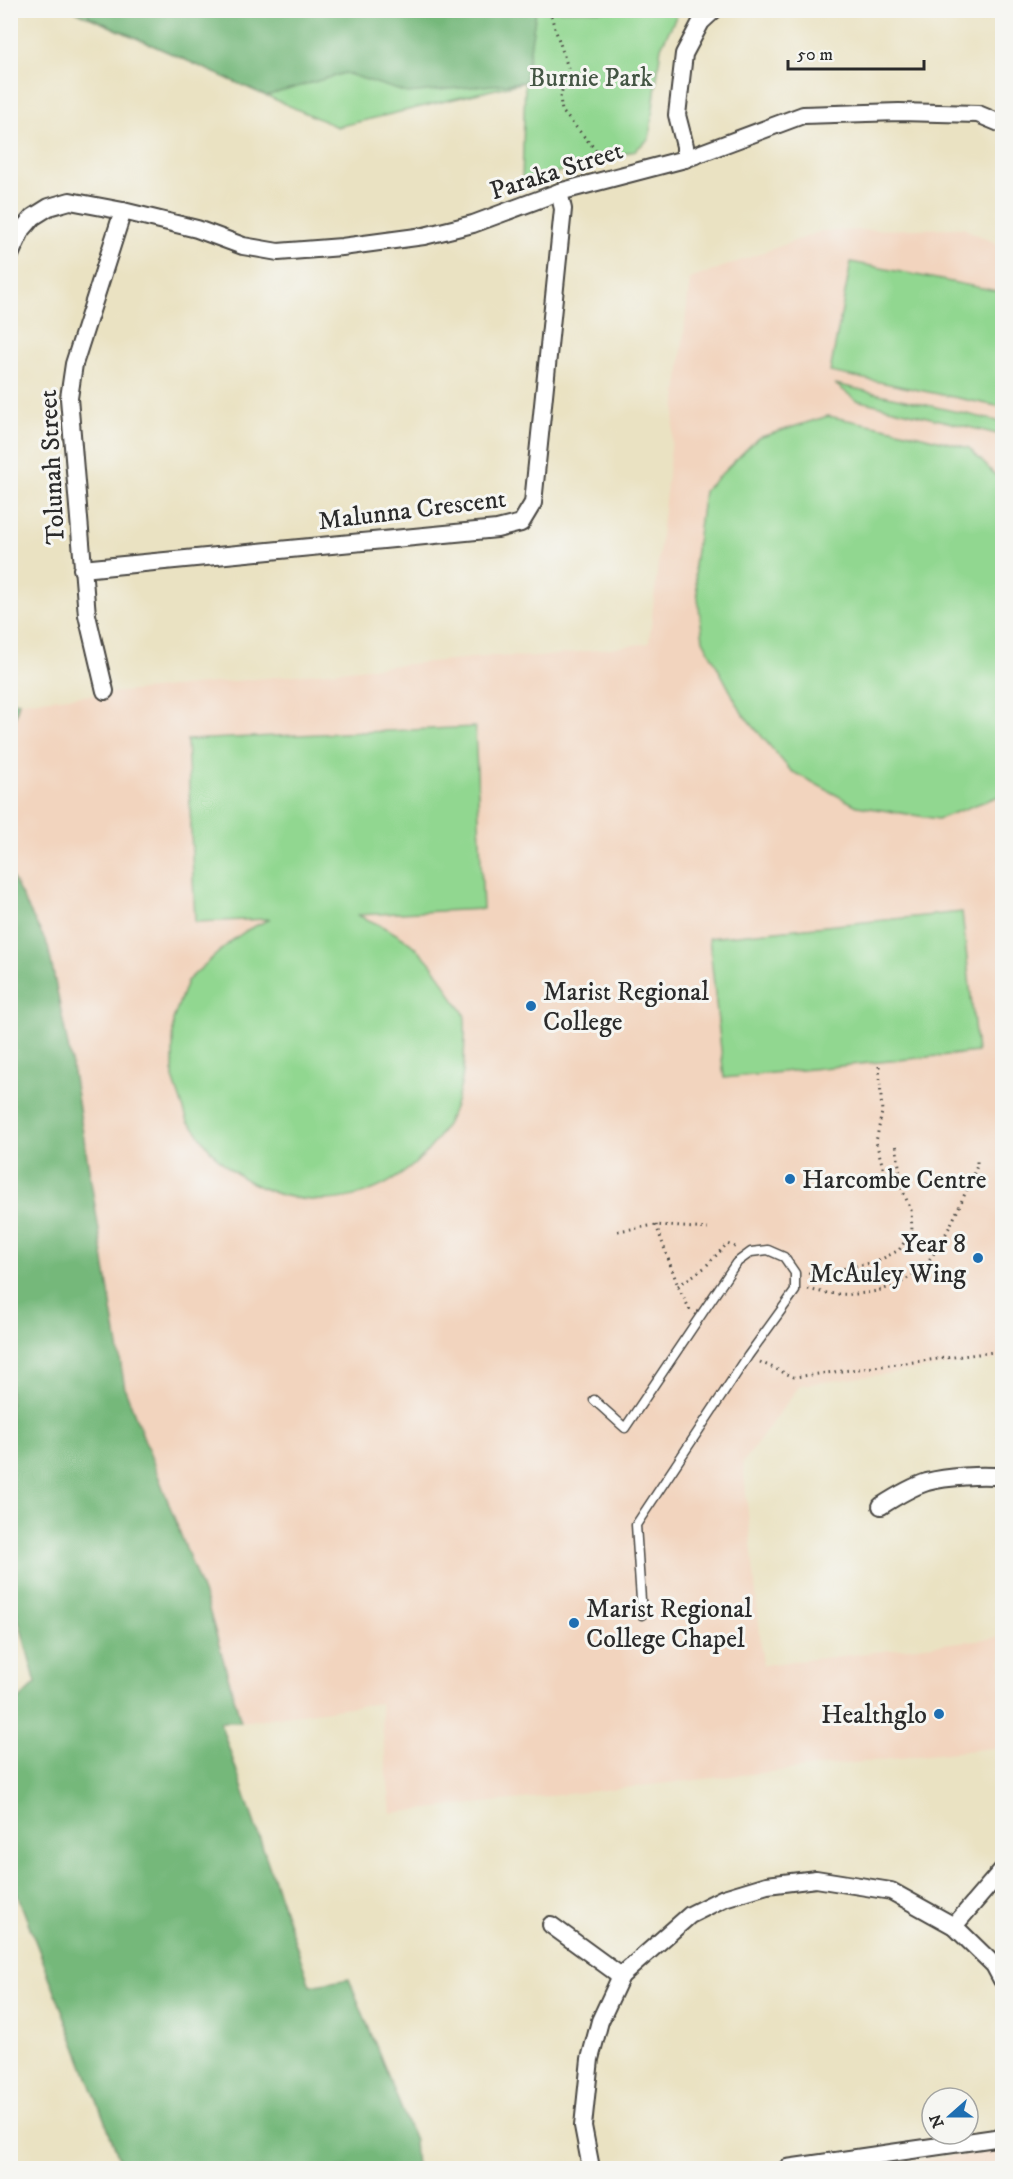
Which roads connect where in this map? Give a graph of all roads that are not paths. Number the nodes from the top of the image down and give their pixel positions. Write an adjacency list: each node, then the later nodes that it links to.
1 (714, 10): 3 (street)
2 (1002, 124): 3 (street, Paraka Street)
3 (685, 159): 4 (street, Paraka Street)
4 (559, 192): 5 (street, Paraka Street); 7 (street, Malunna Crescent)
5 (123, 211): 6 (street, Paraka Street); 7 (street, Tolunah Street)
6 (10, 255)
7 (82, 568): 8 (street, Tolunah Street)
8 (105, 691)
9 (594, 1400): 12 (lane)
10 (1002, 1477): 11 (street)
11 (881, 1506)
12 (642, 1615)
13 (1002, 1870): 15 (street)
14 (551, 1926): 16 (street)
15 (954, 1926): 16 (street); 17 (street)
16 (621, 1976): 20 (street)
17 (1002, 1980)
18 (1002, 2137): 19 (street)
19 (824, 2166): 21 (street)
20 (591, 2169)
21 (787, 2169)

